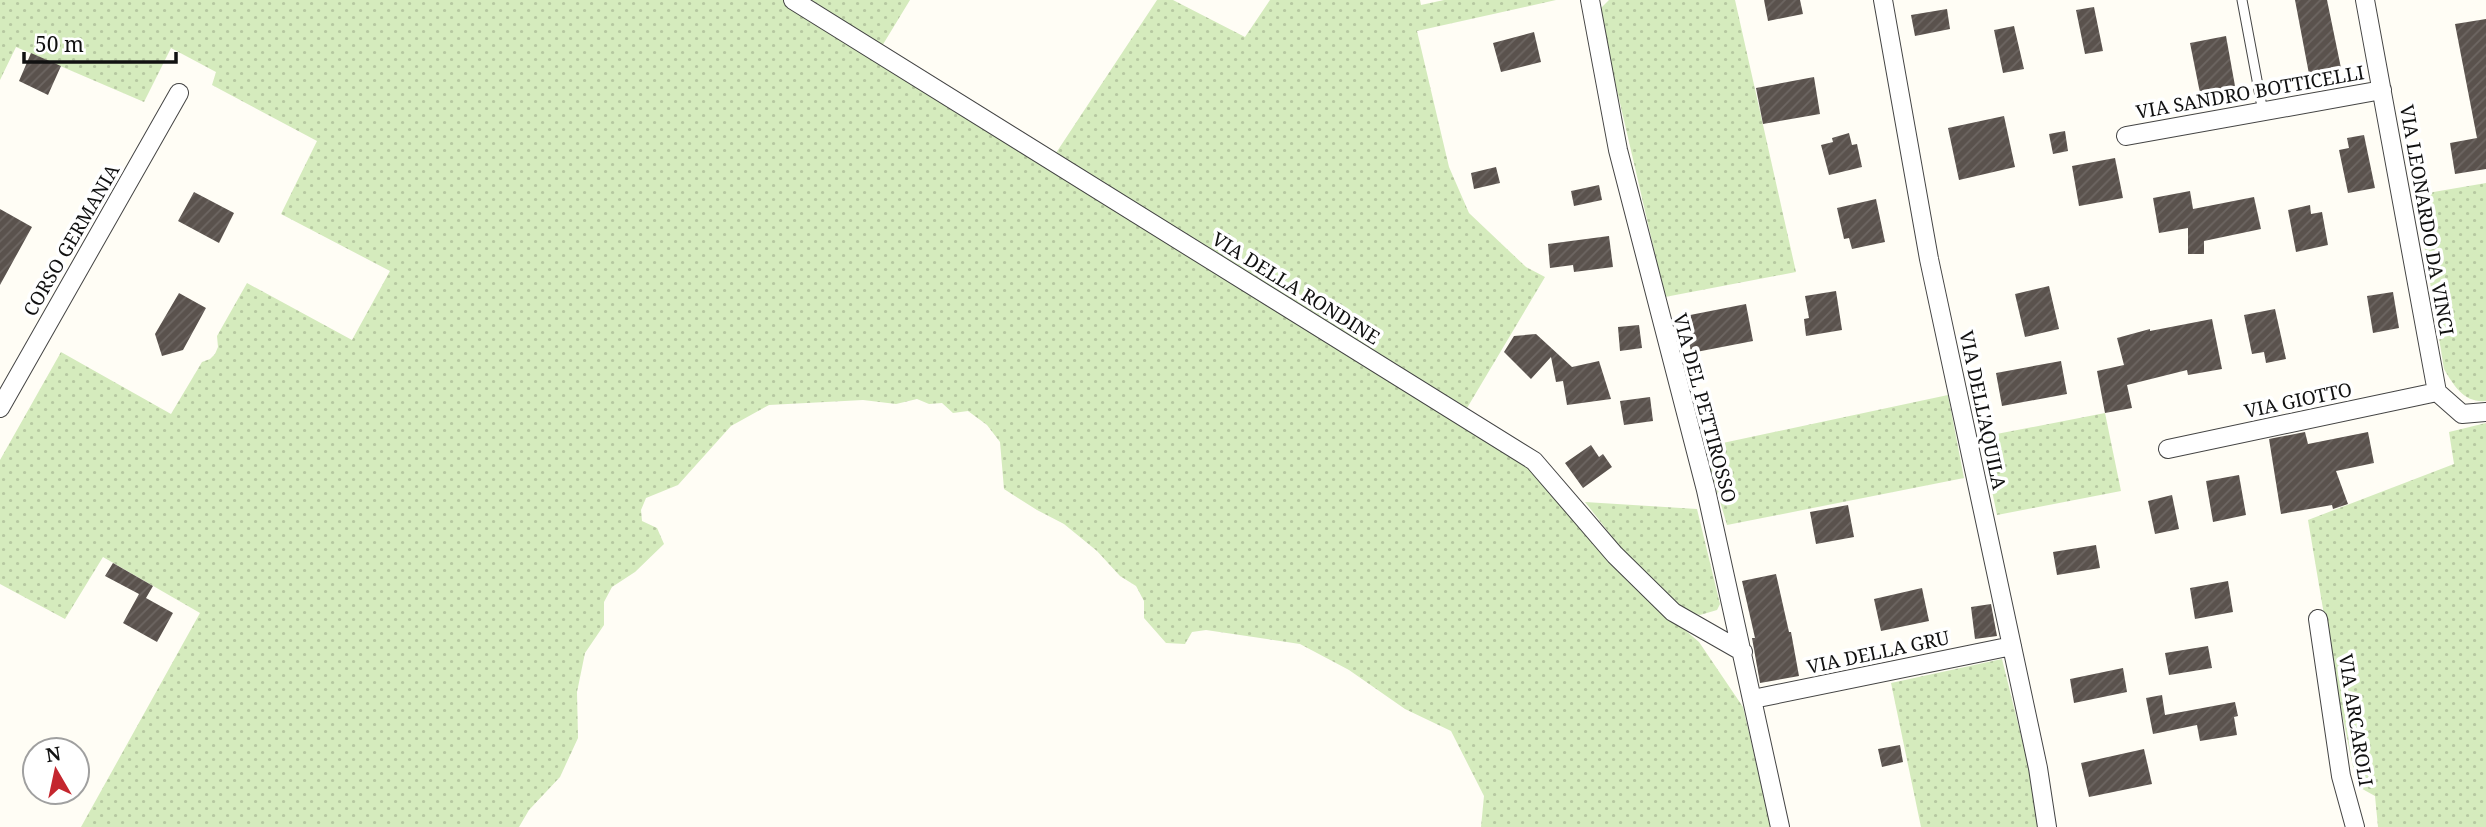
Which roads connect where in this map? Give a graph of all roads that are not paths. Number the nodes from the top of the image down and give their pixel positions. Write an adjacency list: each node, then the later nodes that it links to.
1 (793, 0): 16 (street, VIA DELLA RONDINE)
2 (1590, 0): 16 (street, VIA DEL PETTIROSSO)
3 (1883, 0): 15 (street, VIA DELL'AQUILA)
4 (2242, 0): 8 (lane)
5 (2365, 0): 6 (street, VIA LEONARDO DA VINCI)
6 (2382, 90): 8 (street, VIA SANDRO BOTTICELLI); 10 (street, VIA LEONARDO DA VINCI)
7 (179, 93): 11 (street, CORSO GERMANIA)
8 (2263, 111): 9 (street, VIA SANDRO BOTTICELLI)
9 (2126, 136)
10 (2437, 392): 12 (street); 13 (street, VIA GIOTTO)
11 (0, 408)
12 (2486, 412)
13 (2168, 449)
14 (2318, 619): 20 (street, VIA ARCAROLI)
15 (2012, 646): 17 (street, VIA DELLA GRU); 19 (street, VIA DELL'AQUILA)
16 (1743, 652): 17 (street, VIA DEL PETTIROSSO)
17 (1753, 699): 18 (street, VIA DEL PETTIROSSO)
18 (1780, 827)
19 (2047, 827)
20 (2355, 827)

